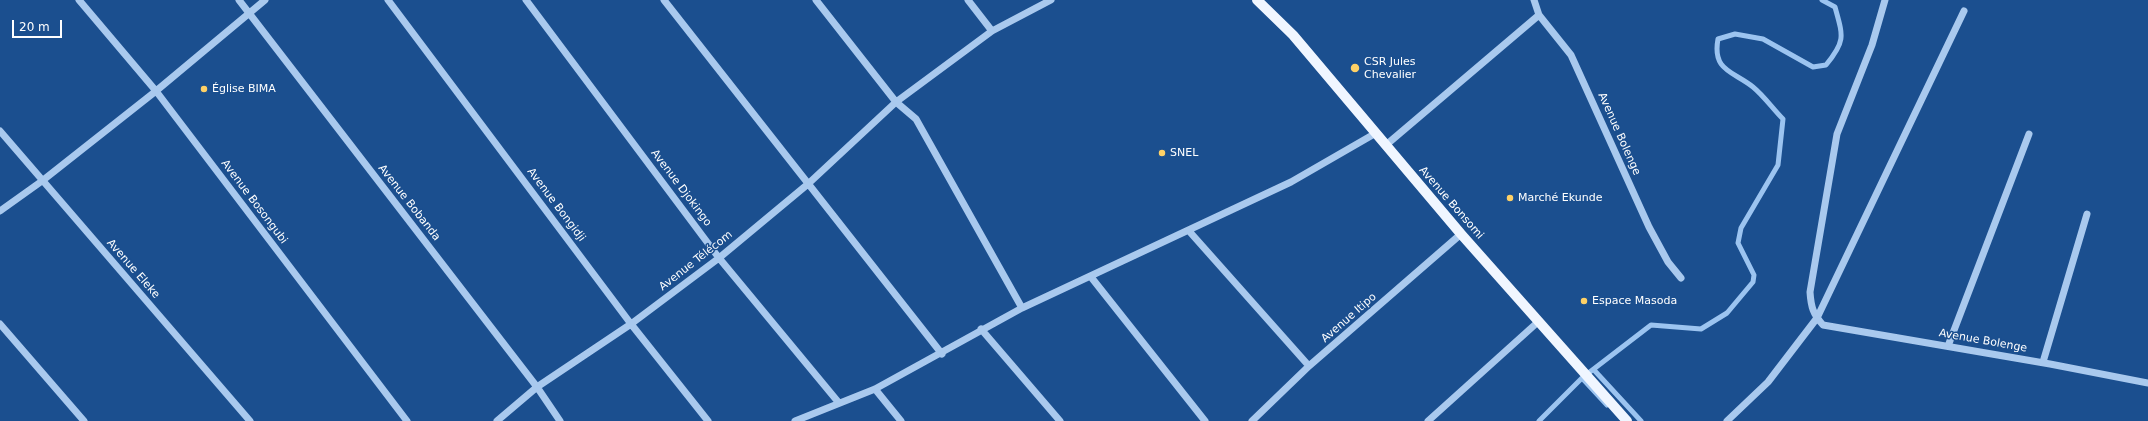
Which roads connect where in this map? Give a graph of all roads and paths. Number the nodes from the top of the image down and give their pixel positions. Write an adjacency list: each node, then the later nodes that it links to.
1 (79, 0): 17 (street, Avenue Bosongubi)
2 (239, 0): 14 (street, Avenue Bobanda)
3 (265, 0): 14 (street)
4 (388, 0): 36 (street, Avenue Bongidji)
5 (526, 0): 29 (street, Avenue Djokingo)
6 (664, 0): 24 (street)
7 (816, 0): 18 (street)
8 (968, 0): 16 (street)
9 (1051, 0): 16 (street, Avenue Télécom)
10 (1257, 0): 20 (main road, Avenue Bonsomi)
11 (1534, 0): 15 (street, Avenue Bolenge)
12 (1885, 0): 33 (street)
13 (1964, 11): 33 (street)
14 (249, 12): 17 (street); 43 (street, Avenue Bobanda)
15 (1539, 15): 22 (street); 31 (street, Avenue Bolenge)
16 (992, 31): 18 (street, Avenue Télécom)
17 (156, 91): 23 (street); 48 (street, Avenue Bosongubi)
18 (896, 102): 24 (street, Avenue Télécom); 32 (street)
19 (0, 131): 23 (street, Avenue Eleke)
20 (1376, 134): 22 (main road, Avenue Bonsomi); 27 (street)
21 (2029, 134): 38 (street)
22 (1386, 145): 28 (main road, Avenue Bonsomi)
23 (42, 181): 25 (street); 47 (street, Avenue Eleke)
24 (808, 184): 29 (street, Avenue Télécom); 39 (street)
25 (0, 211)
26 (2087, 214): 40 (street)
27 (1188, 231): 30 (street); 41 (street)
28 (1461, 234): 34 (main road, Avenue Bonsomi); 41 (street, Avenue Itipo)
29 (720, 258): 36 (street, Avenue Télécom); 45 (street, Avenue Djokingo)
30 (1091, 277): 32 (street); 55 (street)
31 (1681, 278)
32 (1022, 308): 37 (street)
33 (1817, 318): 38 (street, Avenue Bolenge); 59 (street)
34 (1539, 322): 57 (street); 58 (main road, Avenue Bonsomi)
35 (0, 324): 46 (street)
36 (631, 324): 43 (street, Avenue Télécom); 51 (street, Avenue Bongidji)
37 (981, 329): 39 (street); 54 (street)
38 (1948, 346): 40 (street, Avenue Bolenge)
39 (942, 354): 44 (street)
40 (2042, 362): 42 (street, Avenue Bolenge)
41 (1310, 366): 56 (street, Avenue Itipo)
42 (2148, 383)
43 (537, 387): 49 (street, Avenue Télécom); 50 (street, Avenue Bobanda)
44 (875, 389): 45 (street); 53 (street)
45 (839, 403): 52 (street)
46 (84, 421)
47 (250, 421)
48 (407, 421)
49 (497, 421)
50 (560, 421)
51 (708, 421)
52 (795, 421)
53 (901, 421)
54 (1060, 421)
55 (1205, 421)
56 (1252, 421)
57 (1428, 421)
58 (1627, 421)
59 (1727, 421)

